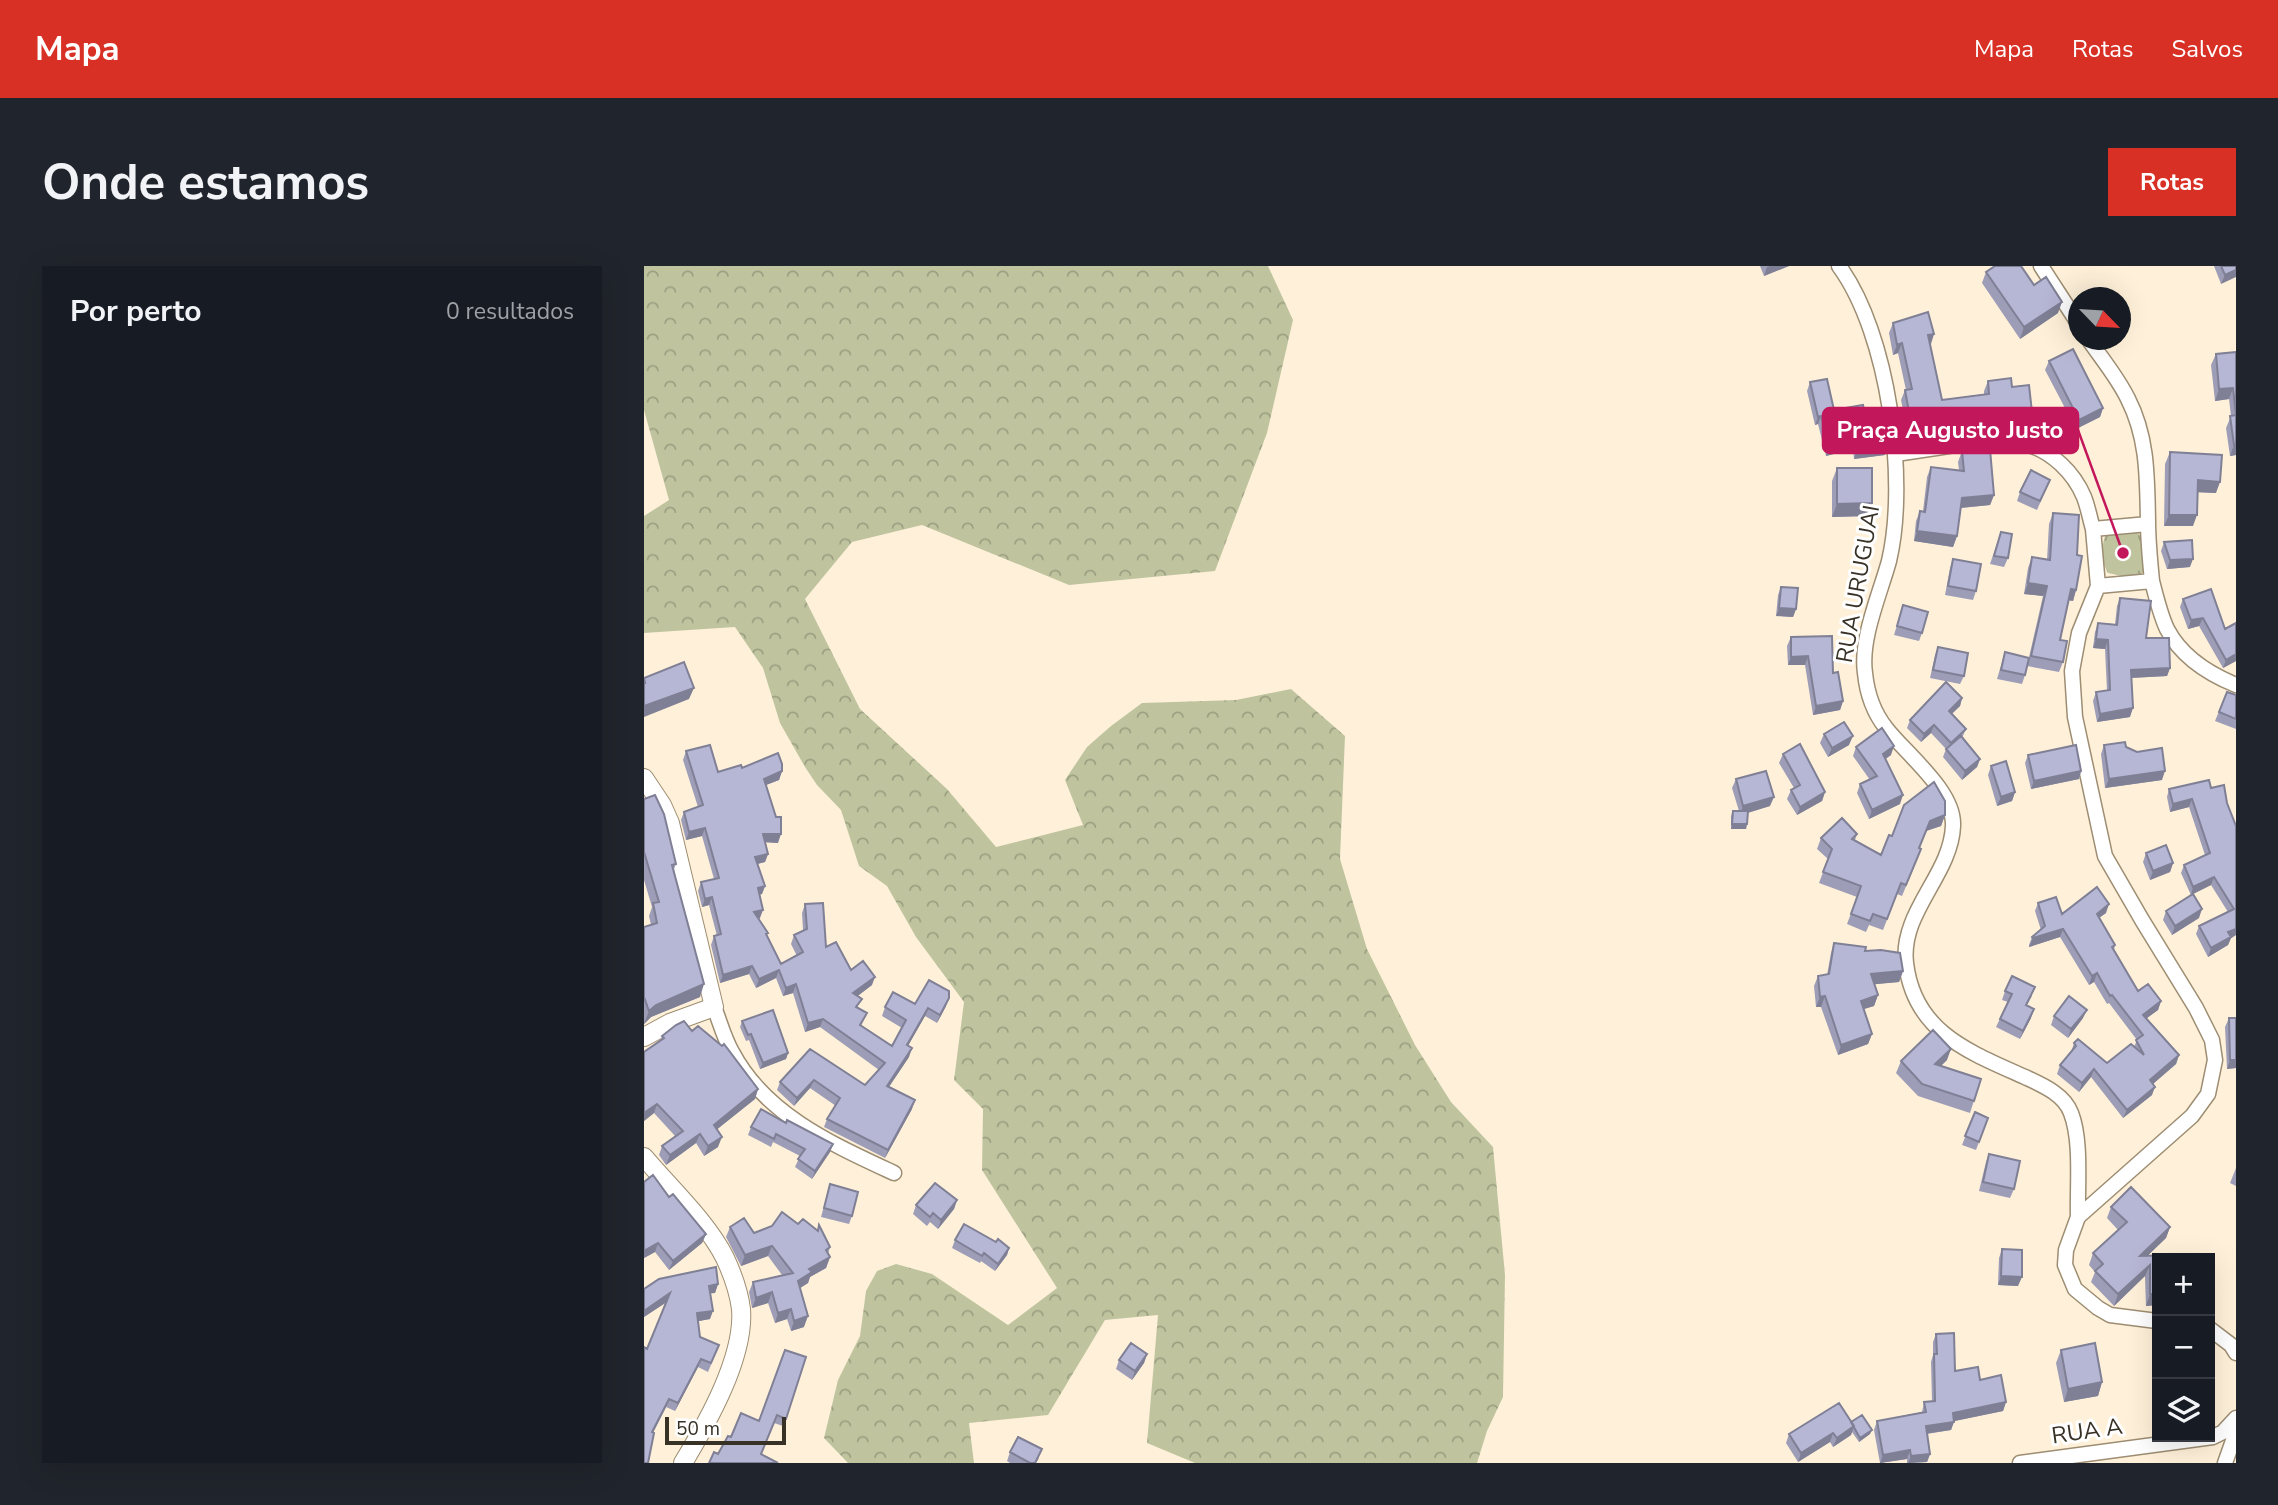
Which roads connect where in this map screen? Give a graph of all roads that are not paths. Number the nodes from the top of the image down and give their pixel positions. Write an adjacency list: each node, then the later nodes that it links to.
1 (1839, 266): 5 (street, RUA URUGUAI)
2 (2041, 266): 3 (street)
3 (2068, 308)
4 (2096, 350): 6 (street)
5 (1896, 454): 7 (street); 16 (street, RUA URUGUAI)
6 (2148, 524): 7 (street); 8 (street)
7 (2093, 529): 9 (street)
8 (2152, 581): 9 (street); 10 (street)
9 (2098, 586): 16 (street)
10 (2236, 685)
11 (644, 778): 12 (street)
12 (713, 1007): 13 (street); 15 (street)
13 (644, 1037)
14 (644, 1157): 22 (street)
15 (894, 1173)
16 (2078, 1217): 17 (street)
17 (2152, 1320)
18 (2215, 1333): 19 (street)
19 (2236, 1353)
20 (2236, 1418): 23 (street, RUA A)
21 (2236, 1432): 24 (street)
22 (682, 1463)
23 (2020, 1463)
24 (2225, 1463)

